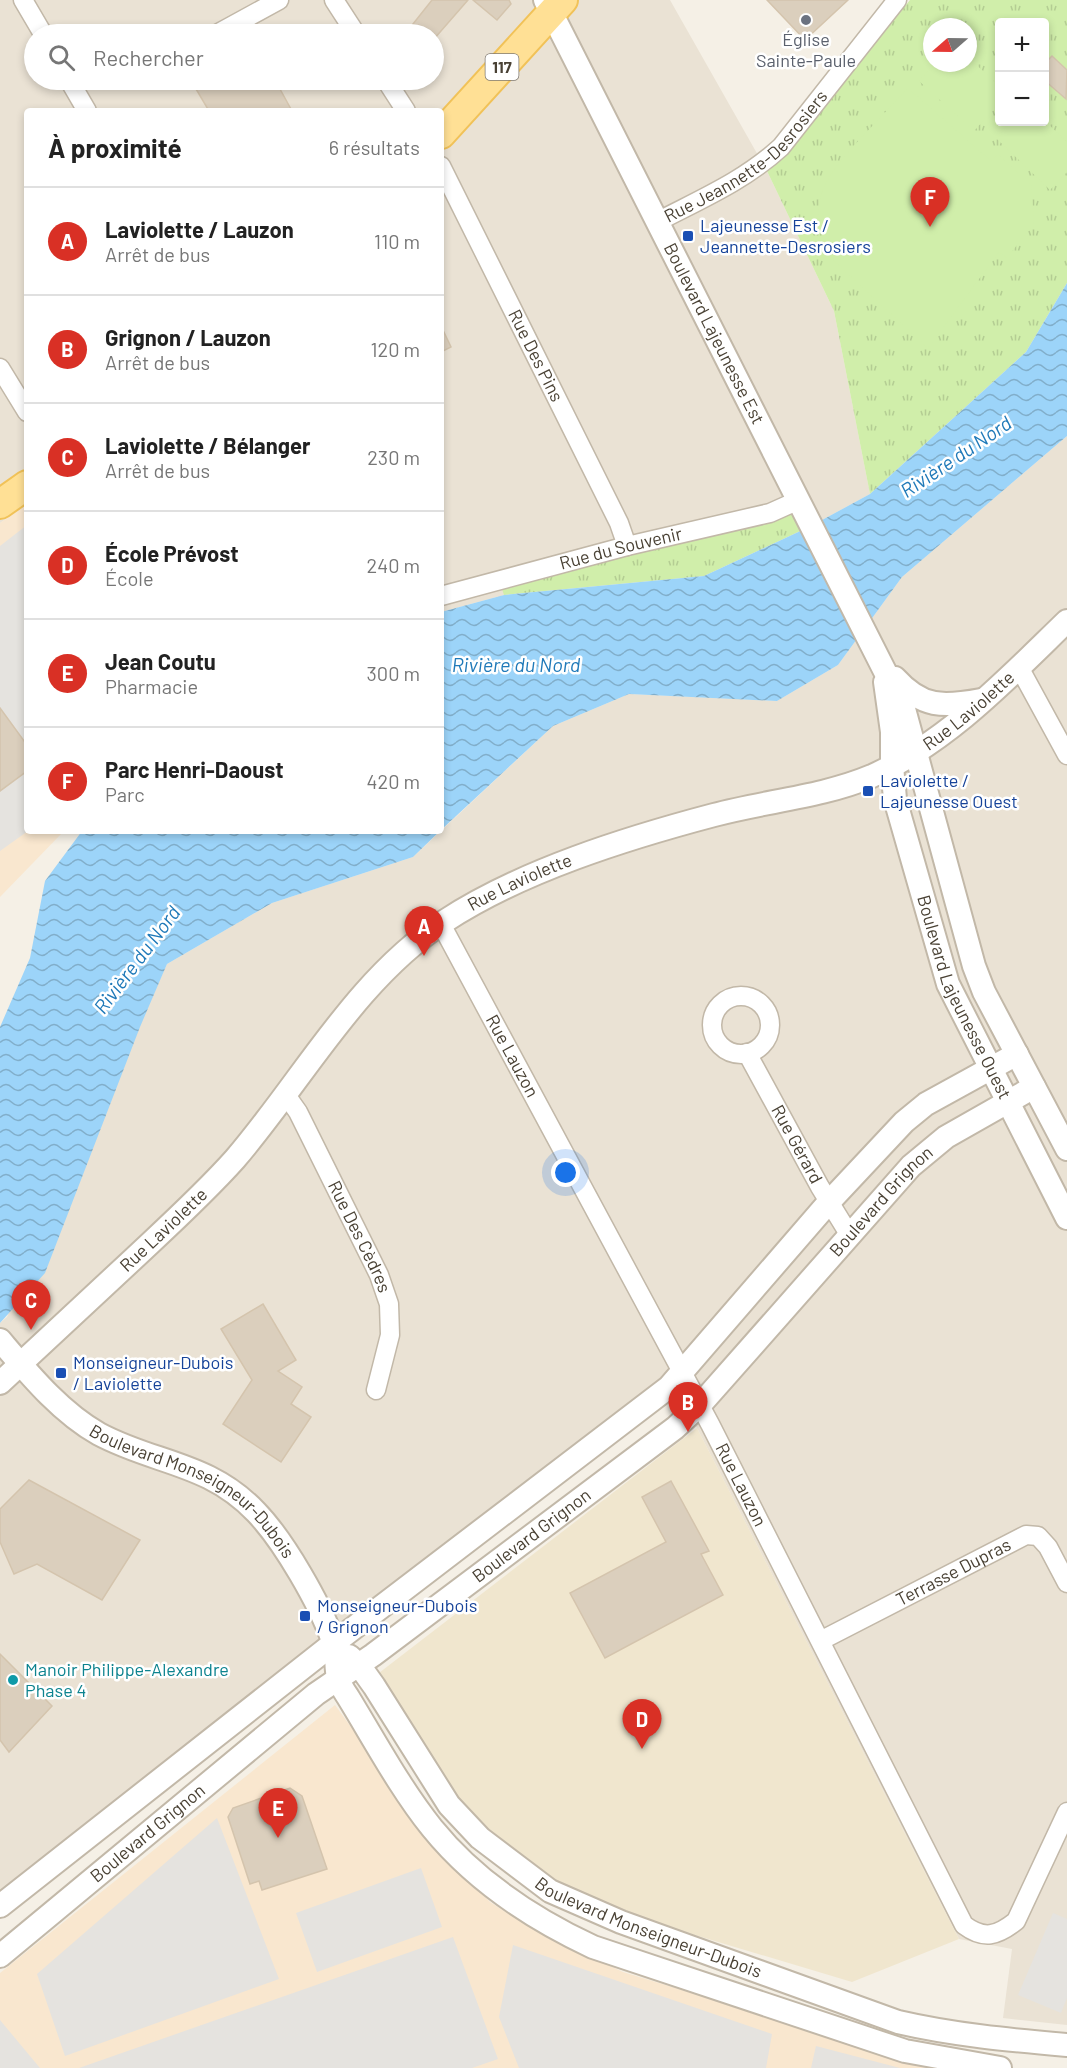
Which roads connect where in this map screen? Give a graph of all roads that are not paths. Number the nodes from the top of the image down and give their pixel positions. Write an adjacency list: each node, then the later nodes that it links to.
1 (23, 0): 6 (street)
2 (279, 0): 7 (street)
3 (334, 0): 8 (street)
4 (897, 0): 15 (street, Rue Jeannette-Desrosiers)
5 (553, 4): 13 (main road, 117); 15 (street, Boulevard Lajeunesse Est)
6 (37, 24)
7 (235, 24)
8 (350, 24)
9 (75, 90): 11 (street)
10 (392, 90): 12 (street)
11 (85, 108)
12 (404, 108)
13 (444, 131)
14 (444, 172): 21 (street, Rue Des Pins)
15 (657, 222): 19 (street, Boulevard Lajeunesse Est)
16 (0, 368): 17 (street)
17 (24, 407)
18 (24, 486): 20 (main road)
19 (799, 500): 21 (street, Rue du Souvenir); 24 (street, Boulevard Lajeunesse Est)
20 (0, 504)
21 (627, 546): 22 (street, Rue du Souvenir)
22 (444, 595)
23 (1067, 621): 25 (street, Rue Laviolette)
24 (879, 657): 26 (street); 27 (street, Boulevard Lajeunesse Est); 29 (street, Boulevard Lajeunesse Est)
25 (1019, 668): 26 (street, Rue Laviolette); 28 (street)
26 (983, 700): 27 (street, Rue Laviolette)
27 (915, 753): 29 (street, Rue Laviolette); 32 (street, Boulevard Lajeunesse Ouest)
28 (1067, 755)
29 (892, 766): 30 (street, Rue Laviolette); 33 (street, Boulevard Lajeunesse Ouest)
30 (441, 924): 35 (street, Rue Laviolette); 43 (street, Rue Lauzon)
31 (747, 1053): 38 (street, Rue Gérard)
32 (1017, 1054): 33 (street, Boulevard Grignon); 34 (street, Boulevard Lajeunesse Ouest)
33 (989, 1069): 36 (street, Boulevard Lajeunesse Ouest); 38 (street, Boulevard Grignon)
34 (1034, 1087): 36 (street, Boulevard Grignon); 37 (street, Boulevard Lajeunesse Ouest)
35 (286, 1095): 42 (street, Rue Laviolette); 45 (street, Rue Des Cèdres)
36 (1006, 1103): 39 (street, Boulevard Lajeunesse Ouest); 40 (street, Boulevard Grignon)
37 (1067, 1149)
38 (829, 1202): 40 (street, Rue Gérard); 43 (street, Boulevard Grignon)
39 (1067, 1218)
40 (849, 1234): 46 (street, Boulevard Grignon)
41 (0, 1340): 42 (street, Boulevard Monseigneur-Dubois)
42 (21, 1364): 44 (street, Rue Laviolette); 49 (street, Boulevard Monseigneur-Dubois)
43 (682, 1372): 46 (street, Rue Lauzon); 49 (street, Boulevard Grignon)
44 (0, 1383)
45 (376, 1390)
46 (700, 1405): 48 (street, Rue Lauzon); 50 (street, Boulevard Grignon)
47 (1067, 1583): 48 (street, Terrasse Dupras)
48 (822, 1640): 52 (street, Rue Lauzon)
49 (334, 1642): 50 (street, Boulevard Monseigneur-Dubois); 51 (street, Boulevard Monseigneur-Dubois); 53 (street, Boulevard Grignon)
50 (359, 1665): 51 (street, Boulevard Grignon); 55 (street, Boulevard Monseigneur-Dubois)
51 (338, 1680): 54 (street, Boulevard Grignon); 56 (street, Boulevard Monseigneur-Dubois)
52 (1067, 1812)
53 (0, 1906)
54 (0, 1956)
55 (1067, 2045)
56 (1000, 2068)

